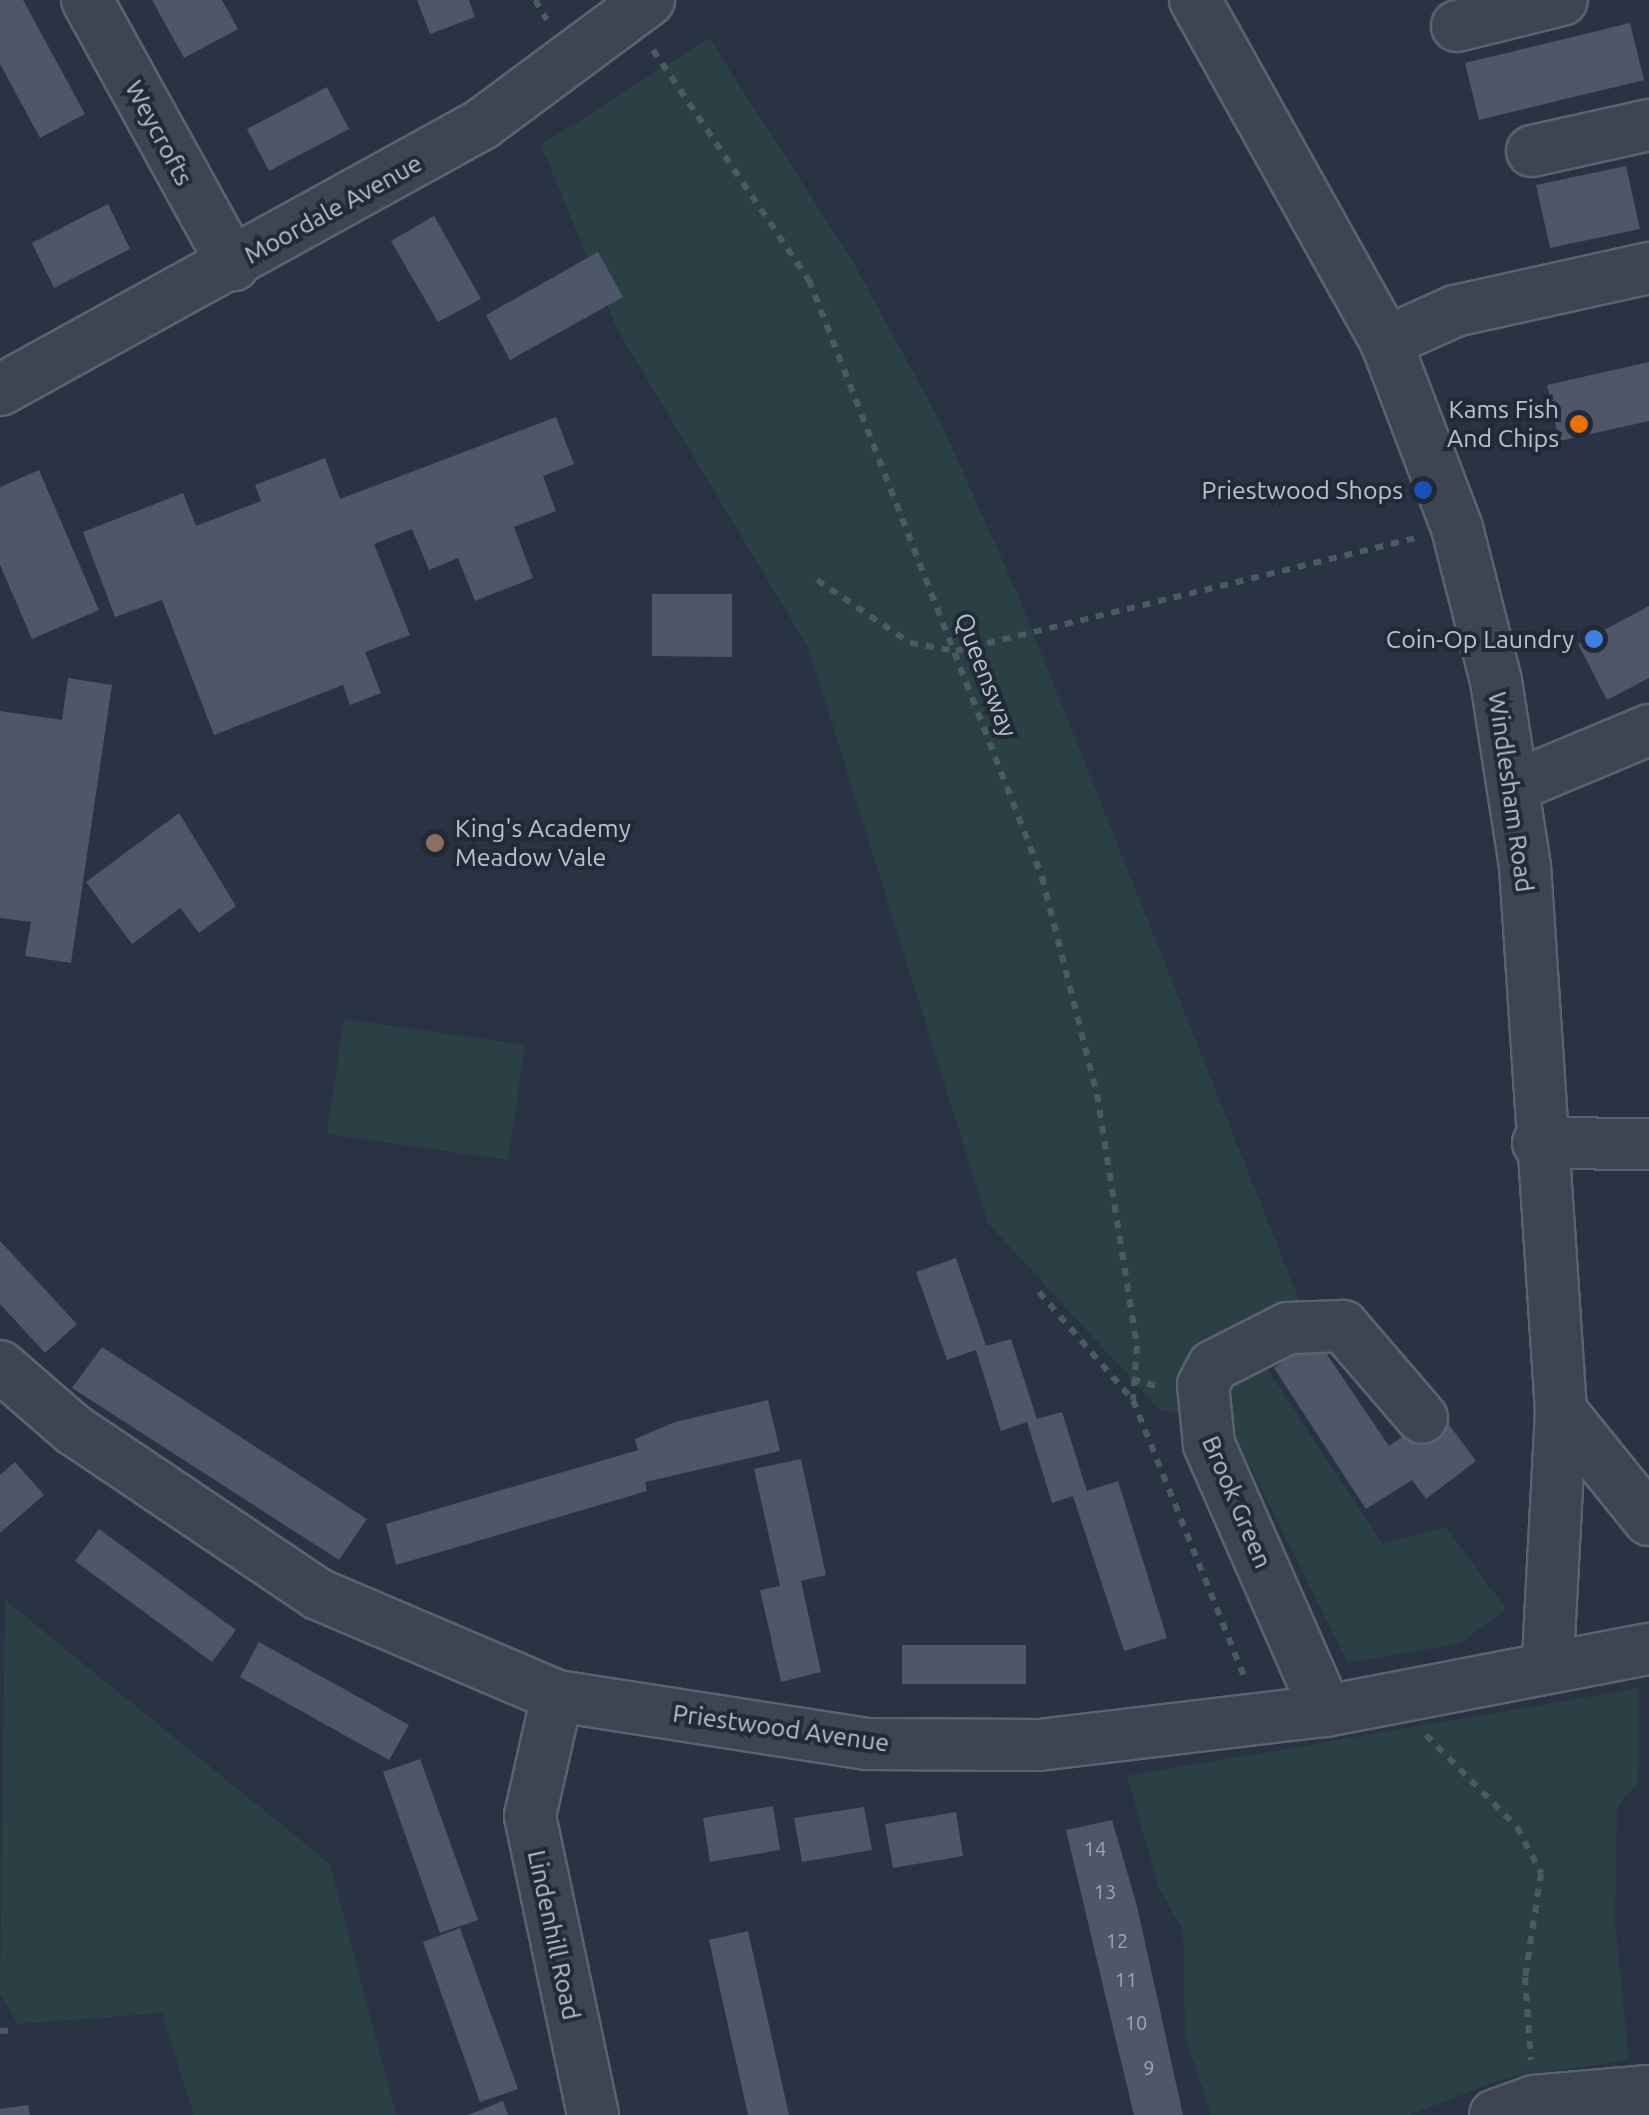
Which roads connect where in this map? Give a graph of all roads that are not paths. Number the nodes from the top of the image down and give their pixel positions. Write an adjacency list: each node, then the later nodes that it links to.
1 (88, 0): 8 (street, Weycrofts)
2 (1195, 0): 10 (street, Windlesham Road)
3 (1562, 0): 5 (street)
4 (648, 20): 8 (street, Moordale Avenue)
5 (1457, 26)
6 (1649, 125): 7 (street)
7 (1532, 151)
8 (233, 264): 11 (street, Moordale Avenue)
9 (1649, 268): 10 (street)
10 (1386, 342): 13 (street, Windlesham Road)
11 (0, 390)
12 (1649, 730): 13 (street)
13 (1515, 786): 14 (street, Windlesham Road)
14 (1538, 1143): 15 (street); 17 (street, Windlesham Road)
15 (1649, 1144)
16 (6, 1385): 22 (street, Priestwood Avenue)
17 (1561, 1412): 19 (street); 21 (street, Windlesham Road)
18 (1422, 1418): 23 (street, Brook Green)
19 (1649, 1520)
20 (1649, 1649): 21 (street, Priestwood Avenue)
21 (1548, 1664): 23 (street, Priestwood Avenue)
22 (557, 1696): 23 (street, Priestwood Avenue); 26 (street, Lindenhill Road)
23 (1326, 1711)
24 (1649, 2091): 25 (street)
25 (1522, 2110)
26 (593, 2115)

